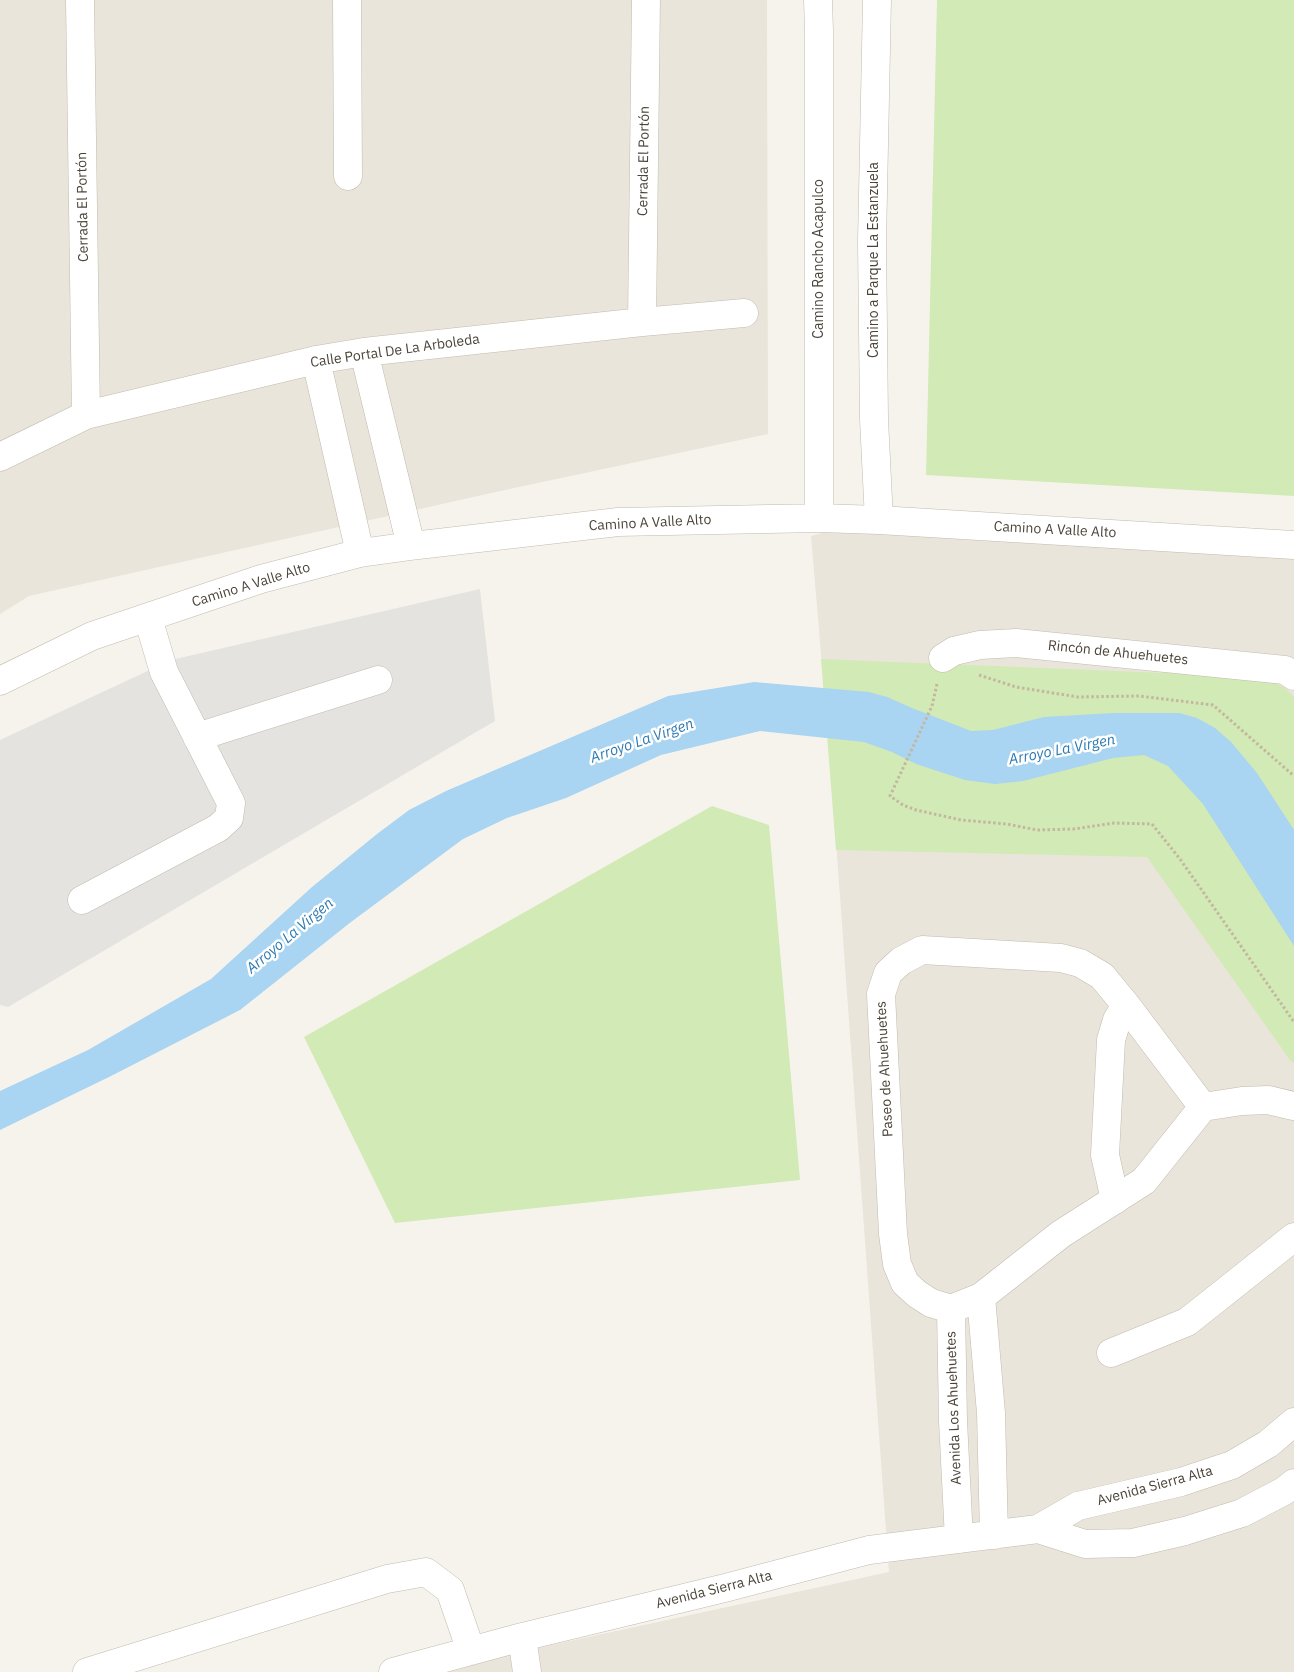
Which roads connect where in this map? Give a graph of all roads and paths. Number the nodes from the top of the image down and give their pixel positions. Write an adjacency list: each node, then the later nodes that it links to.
1 (80, 0): 11 (street, Cerrada El Portón)
2 (347, 0): 6 (street)
3 (646, 0): 8 (street, Cerrada El Portón)
4 (818, 0): 13 (street, Camino Rancho Acapulco)
5 (877, 0): 14 (street, Camino a Parque La Estanzuela)
6 (348, 176)
7 (744, 313): 8 (street, Calle Portal De La Arboleda)
8 (642, 322): 9 (street, Calle Portal De La Arboleda)
9 (364, 352): 10 (street, Calle Portal De La Arboleda); 16 (street)
10 (316, 360): 11 (street, Calle Portal De La Arboleda); 17 (street)
11 (86, 415): 12 (street, Calle Portal De La Arboleda)
12 (0, 457)
13 (819, 518): 14 (street, Camino A Valle Alto); 16 (street, Camino A Valle Alto)
14 (879, 520): 15 (street, Camino A Valle Alto)
15 (1294, 545)
16 (411, 546): 17 (street, Camino A Valle Alto)
17 (360, 553): 18 (street, Camino A Valle Alto)
18 (148, 618): 22 (street, Camino A Valle Alto); 23 (street)
19 (943, 658): 20 (street, Rincón de Ahuehuetes); 24 (path); 27 (path)
20 (1294, 676)
21 (378, 680): 23 (street)
22 (0, 681)
23 (197, 737): 25 (street)
24 (1294, 776)
25 (82, 900)
26 (1126, 1005): 29 (street, Paseo de Ahuehuetes); 30 (street); 33 (street, Paseo de Ahuehuetes)
27 (1294, 1022)
28 (1294, 1106): 29 (street)
29 (1203, 1107): 30 (street)
30 (1115, 1200): 32 (street)
31 (1294, 1237): 34 (street)
32 (981, 1297): 33 (street); 38 (street)
33 (951, 1309): 39 (street, Avenida Los Ahuehuetes)
34 (1111, 1353)
35 (1294, 1422): 37 (street, Avenida Sierra Alta)
36 (1294, 1483): 37 (street, Avenida Sierra Alta)
37 (1038, 1529): 38 (street, Avenida Sierra Alta)
38 (994, 1535): 39 (street, Avenida Sierra Alta)
39 (958, 1539): 40 (street, Avenida Sierra Alta)
40 (522, 1637): 41 (street, Avenida Sierra Alta); 44 (street)
41 (471, 1651): 42 (street, Avenida Sierra Alta); 43 (street)
42 (402, 1671)
43 (87, 1672)
44 (527, 1672)

